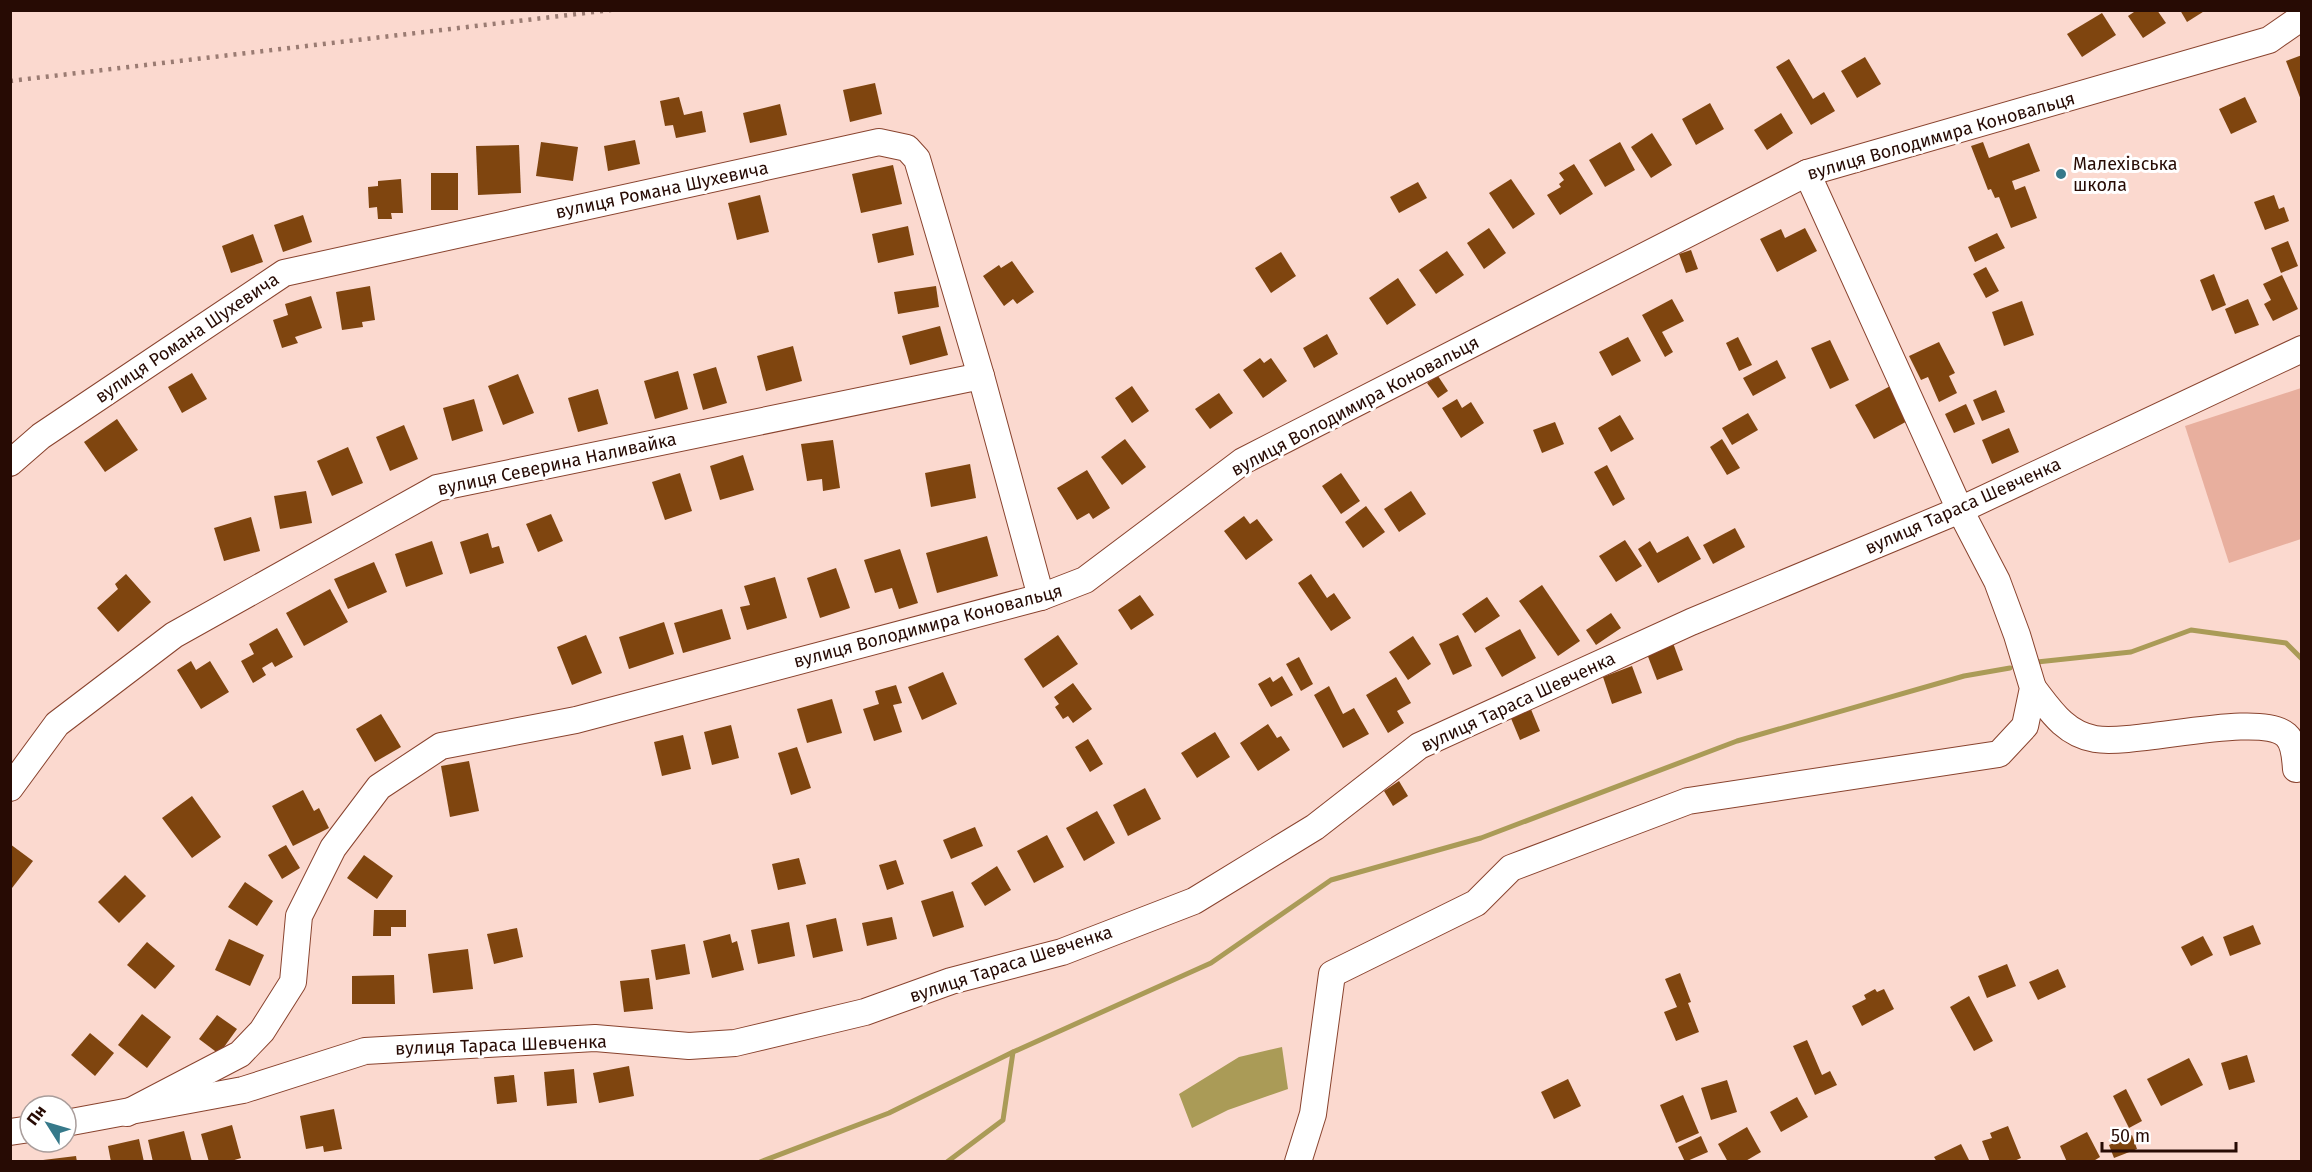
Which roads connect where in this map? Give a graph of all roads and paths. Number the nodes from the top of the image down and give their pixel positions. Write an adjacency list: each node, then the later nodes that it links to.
1 (2301, 17): 2 (street, вулиця Володимира Коновальця)
2 (1808, 173): 6 (street); 7 (street, вулиця Володимира Коновальця)
3 (2301, 349): 6 (street, вулиця Тараса Шевченка)
4 (981, 376): 5 (street, вулиця Романа Шухевича); 7 (street, вулиця Романа Шухевича); 10 (street, вулиця Северина Наливайка)
5 (10, 463)
6 (1960, 510): 8 (street); 11 (street, вулиця Тараса Шевченка)
7 (1041, 597): 11 (street, вулиця Володимира Коновальця)
8 (2033, 688): 9 (street); 13 (street)
9 (2296, 769)
10 (10, 788)
11 (127, 1113): 12 (street, вулиця Тараса Шевченка)
12 (78, 1121)
13 (1299, 1161)

